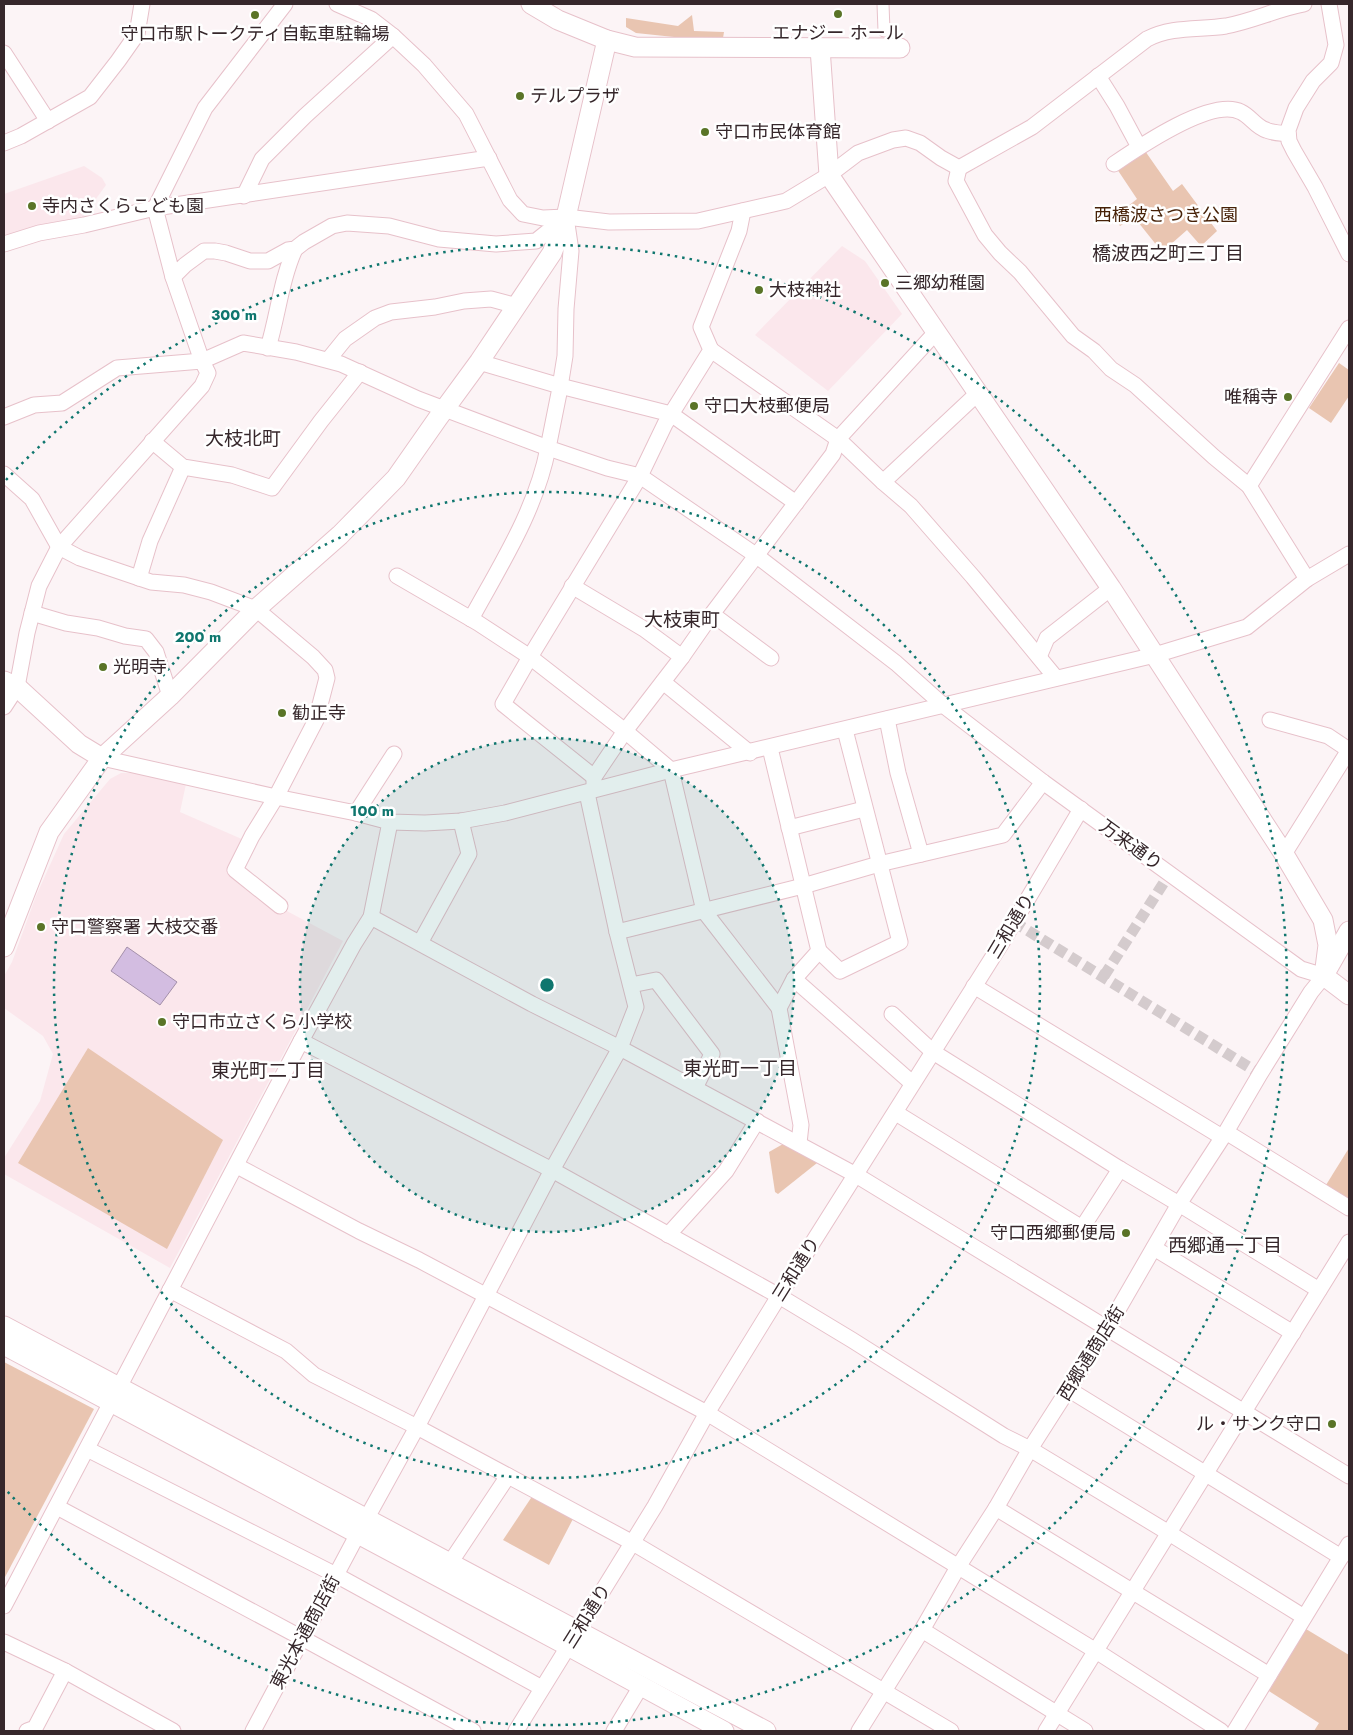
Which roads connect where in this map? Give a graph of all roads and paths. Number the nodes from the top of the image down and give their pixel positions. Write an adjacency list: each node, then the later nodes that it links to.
1 (142, 4): 15 (street)
2 (285, 4): 24 (street)
3 (337, 4): 9 (street)
4 (531, 4): 10 (street)
5 (883, 4): 8 (street)
6 (1304, 4): 14 (street)
7 (1329, 4): 16 (street)
8 (884, 31)
9 (393, 36): 19 (street); 23 (street)
10 (607, 40): 11 (street); 26 (street)
11 (820, 48): 12 (street); 22 (street)
12 (900, 48)
13 (4, 53): 15 (street)
14 (1098, 76): 18 (street); 21 (street)
15 (48, 121): 17 (street)
16 (1288, 134): 18 (street); 29 (street)
17 (4, 143)
18 (1139, 147): 20 (street)
19 (489, 158): 23 (street); 26 (street)
20 (1114, 164)
21 (959, 168): 22 (street); 52 (street)
22 (829, 174): 25 (street); 33 (street)
23 (244, 196): 24 (street)
24 (155, 208): 27 (street); 30 (street)
25 (743, 211): 26 (street); 35 (street)
26 (566, 217): 28 (street); 31 (street); 40 (street)
27 (4, 244)
28 (295, 249): 30 (street); 34 (street)
29 (1349, 254)
30 (173, 277): 37 (street)
31 (517, 306): 36 (street); 38 (street)
32 (1349, 329): 52 (street)
33 (937, 331): 41 (street); 45 (street)
34 (268, 348): 36 (street); 37 (street)
35 (711, 350): 43 (street); 45 (street)
36 (328, 360): 39 (street)
37 (202, 361): 44 (street); 46 (street)
38 (479, 362): 40 (street); 42 (street)
39 (360, 372): 42 (street); 48 (street)
40 (560, 386): 43 (street); 47 (street)
41 (978, 393): 51 (street); 61 (street)
42 (446, 408): 47 (street); 62 (street)
43 (671, 414): 50 (street); 53 (street)
44 (4, 417)
45 (838, 440): 51 (street); 53 (street)
46 (152, 441): 48 (street); 54 (street)
47 (548, 448): 50 (street); 65 (street)
48 (183, 467): 58 (street)
49 (4, 474): 54 (street)
50 (640, 476): 56 (street, 万来通り); 60 (street)
51 (883, 482): 69 (street)
52 (1249, 486): 59 (street)
53 (796, 502): 56 (street)
54 (59, 547): 58 (street); 63 (street)
55 (1349, 554): 59 (street)
56 (757, 556): 64 (street); 75 (street, 万来通り)
57 (397, 576): 65 (street)
58 (139, 578): 62 (street)
59 (1307, 579): 66 (street)
60 (572, 586): 67 (street); 68 (street)
61 (1111, 588): 66 (street); 69 (street)
62 (256, 609): 74 (street); 89 (street)
63 (32, 613): 73 (street); 74 (street)
64 (712, 614): 68 (street); 70 (street)
65 (471, 619): 67 (street)
66 (1155, 655): 71 (street); 97 (street)
67 (530, 657): 80 (street); 88 (street)
68 (682, 657): 72 (street)
69 (1040, 657): 71 (street)
70 (771, 658)
71 (1056, 678): 75 (street)
72 (663, 682): 80 (street); 83 (street)
73 (10, 684): 76 (street); 85 (street)
74 (170, 696): 85 (street)
75 (943, 705): 77 (street); 87 (street, 万来通り)
76 (4, 707)
77 (887, 719): 79 (street); 96 (street)
78 (1270, 720): 82 (street)
79 (845, 730): 81 (street); 90 (street)
80 (625, 731): 86 (street); 88 (street)
81 (770, 748): 83 (street); 95 (street)
82 (1349, 750): 97 (street)
83 (750, 753): 86 (street)
84 (394, 754): 92 (street)
85 (102, 758): 89 (street); 106 (street)
86 (672, 770): 88 (street); 101 (street)
87 (1043, 782): 91 (street, 万来通り); 96 (street)
88 (591, 787): 93 (street); 104 (street, 東光本通商店街)
89 (276, 797): 92 (street); 100 (street)
90 (864, 809): 95 (street); 98 (street)
91 (1081, 809): 108 (street, 万来通り); 111 (street, 三和通り)
92 (356, 813): 94 (street)
93 (461, 821): 94 (street); 105 (street)
94 (390, 822): 102 (street)
95 (789, 828): 99 (street)
96 (921, 854): 98 (street)
97 (1284, 854): 108 (street)
98 (878, 864): 99 (street); 107 (street)
99 (803, 886): 101 (street); 107 (street)
100 (280, 906)
101 (704, 911): 104 (street); 113 (street)
102 (371, 917): 105 (street); 115 (street)
103 (1349, 931): 108 (street)
104 (617, 932): 110 (street, 東光本通商店街)
105 (420, 943): 116 (street)
106 (4, 947)
107 (819, 951): 109 (street)
108 (1324, 976): 112 (street); 122 (street, 西郷通商店街)
109 (794, 979): 113 (street); 118 (street)
110 (631, 985): 116 (street, 東光本通商店街); 119 (street)
111 (974, 986): 117 (street, 三和通り); 122 (street)
112 (1349, 995)
113 (779, 1008): 123 (street)
114 (892, 1014): 117 (street)
115 (301, 1041): 124 (street); 126 (street)
116 (620, 1048): 119 (street); 126 (street, 東光本通商店街)
117 (933, 1052): 118 (street, 三和通り); 125 (street)
118 (912, 1083): 120 (street, 三和通り)
119 (695, 1088): 121 (street)
120 (896, 1112): 125 (street); 127 (street, 三和通り)
121 (757, 1120): 123 (street); 130 (street)
122 (1224, 1135): 128 (street, 西郷通商店街); 129 (street)
123 (799, 1143): 127 (street)
124 (237, 1166): 133 (street); 135 (street)
125 (1120, 1169): 128 (street)
126 (552, 1170): 130 (street); 135 (street, 東光本通商店街)
127 (856, 1175): 136 (street, 三和通り); 138 (street)
128 (1180, 1204): 132 (street, 西郷通商店街); 134 (street)
129 (1349, 1208)
130 (668, 1235): 136 (street)
131 (1349, 1242): 134 (street)
132 (1154, 1248): 138 (street, 西郷通商店街); 139 (street)
133 (170, 1290): 142 (street); 145 (street)
134 (1319, 1290): 139 (street)
135 (485, 1295): 144 (street); 145 (street, 東光本通商店街)
136 (779, 1296): 144 (street, 三和通り); 147 (street)
137 (4, 1326): 142 (street)
138 (1108, 1327): 141 (street, 西郷通商店街); 143 (street)
139 (1293, 1333): 143 (street)
140 (4, 1345): 142 (street)
141 (1068, 1389): 147 (street, 西郷通商店街); 148 (street)
142 (115, 1394): 146 (street); 153 (street)
143 (1244, 1412): 148 (street); 150 (street)
144 (707, 1413): 155 (street, 三和通り); 158 (street)
145 (417, 1427): 149 (street); 153 (street, 東光本通商店街)
146 (87, 1449): 151 (street); 159 (street)
147 (1030, 1449): 152 (street, 西郷通商店街); 154 (street)
148 (1206, 1473): 154 (street); 156 (street)
149 (508, 1476): 155 (street); 157 (street)
150 (1349, 1476)
151 (57, 1506): 161 (street); 164 (street)
152 (996, 1508): 158 (street, 西郷通商店街); 160 (street)
153 (362, 1527): 157 (street); 159 (street, 東光本通商店街); 165 (street)
154 (1169, 1533): 160 (street); 162 (street)
155 (633, 1543): 165 (street, 三和通り); 172 (street)
156 (1345, 1551): 162 (street)
157 (450, 1563): 165 (street)
158 (958, 1566): 163 (street, 西郷通商店街); 167 (street)
159 (336, 1575): 164 (street, 東光本通商店街); 171 (street)
160 (1133, 1592): 167 (street); 169 (street)
161 (4, 1606)
162 (1304, 1617): 169 (street)
163 (922, 1630): 172 (street, 西郷通商店街); 173 (street)
164 (302, 1638): 177 (street, 東光本通商店街); 178 (street)
165 (573, 1638): 170 (street); 171 (street, 三和通り); 182 (street)
166 (4, 1642): 168 (street)
167 (1096, 1651): 173 (street); 187 (street)
168 (65, 1670): 175 (street); 176 (street)
169 (1269, 1676): 188 (street)
170 (641, 1686): 180 (street); 181 (street)
171 (542, 1688): 179 (street, 三和通り)
172 (884, 1691): 174 (street); 183 (street, 西郷通商店街)
173 (1057, 1714): 185 (street); 186 (street)
174 (927, 1725): 184 (street)
175 (27, 1731)
176 (173, 1731)
177 (253, 1731)
178 (473, 1731)
179 (516, 1731)
180 (614, 1731)
181 (724, 1731)
182 (766, 1731)
183 (859, 1731)
184 (951, 1731)
185 (1046, 1731)
186 (1086, 1731)
187 (1221, 1731)
188 (1235, 1731)

